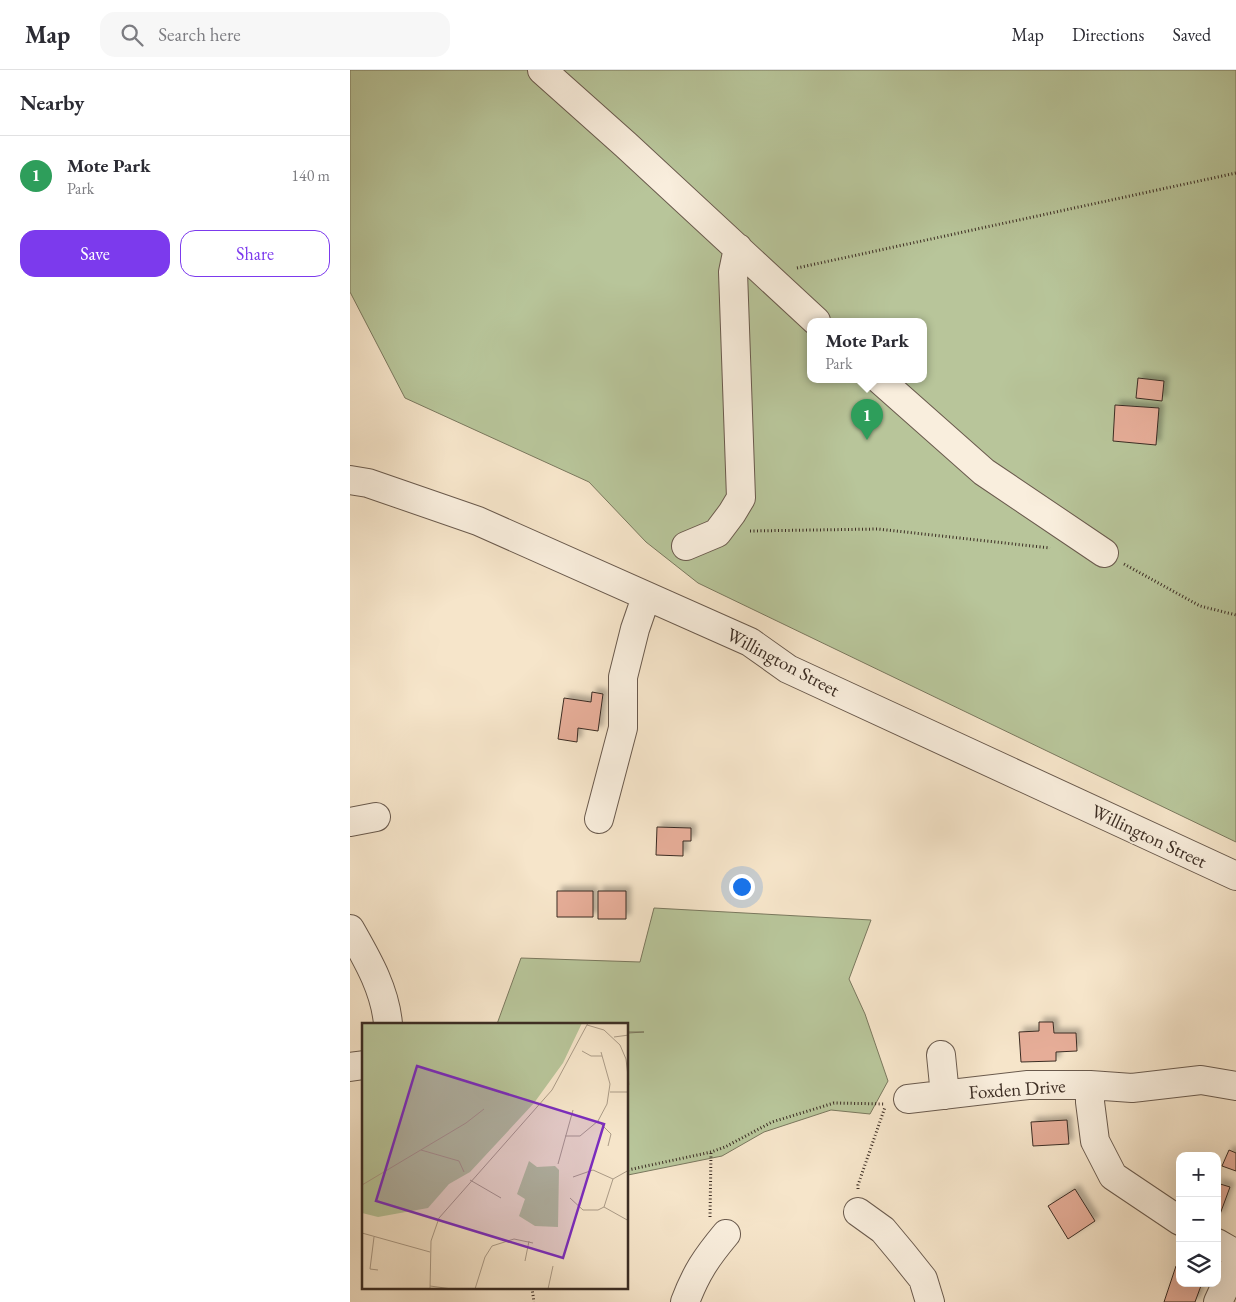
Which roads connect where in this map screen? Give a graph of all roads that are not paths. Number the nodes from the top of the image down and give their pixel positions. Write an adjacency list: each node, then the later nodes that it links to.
1 (542, 70): 2 (street)
2 (738, 248): 3 (street); 6 (street)
3 (813, 318)
4 (884, 383): 7 (street)
5 (350, 480): 8 (street, Willington Street)
6 (686, 546)
7 (1104, 553)
8 (646, 596): 9 (street); 10 (street, Willington Street)
9 (599, 819)
10 (1236, 876)
11 (350, 929): 12 (street)
12 (388, 1023)
13 (940, 1055): 16 (street, Foxden Drive)
14 (1090, 1085): 15 (street, Foxden Drive); 16 (street, Foxden Drive); 19 (street, Foxden Drive)
15 (1236, 1086)
16 (945, 1095): 17 (street, Foxden Drive)
17 (908, 1099)
18 (858, 1212): 25 (street)
19 (1176, 1218)
20 (718, 1244): 24 (street)
21 (1221, 1245): 22 (street)
22 (1236, 1254)
23 (1236, 1263): 26 (street)
24 (685, 1302)
25 (930, 1302)
26 (1218, 1302)

